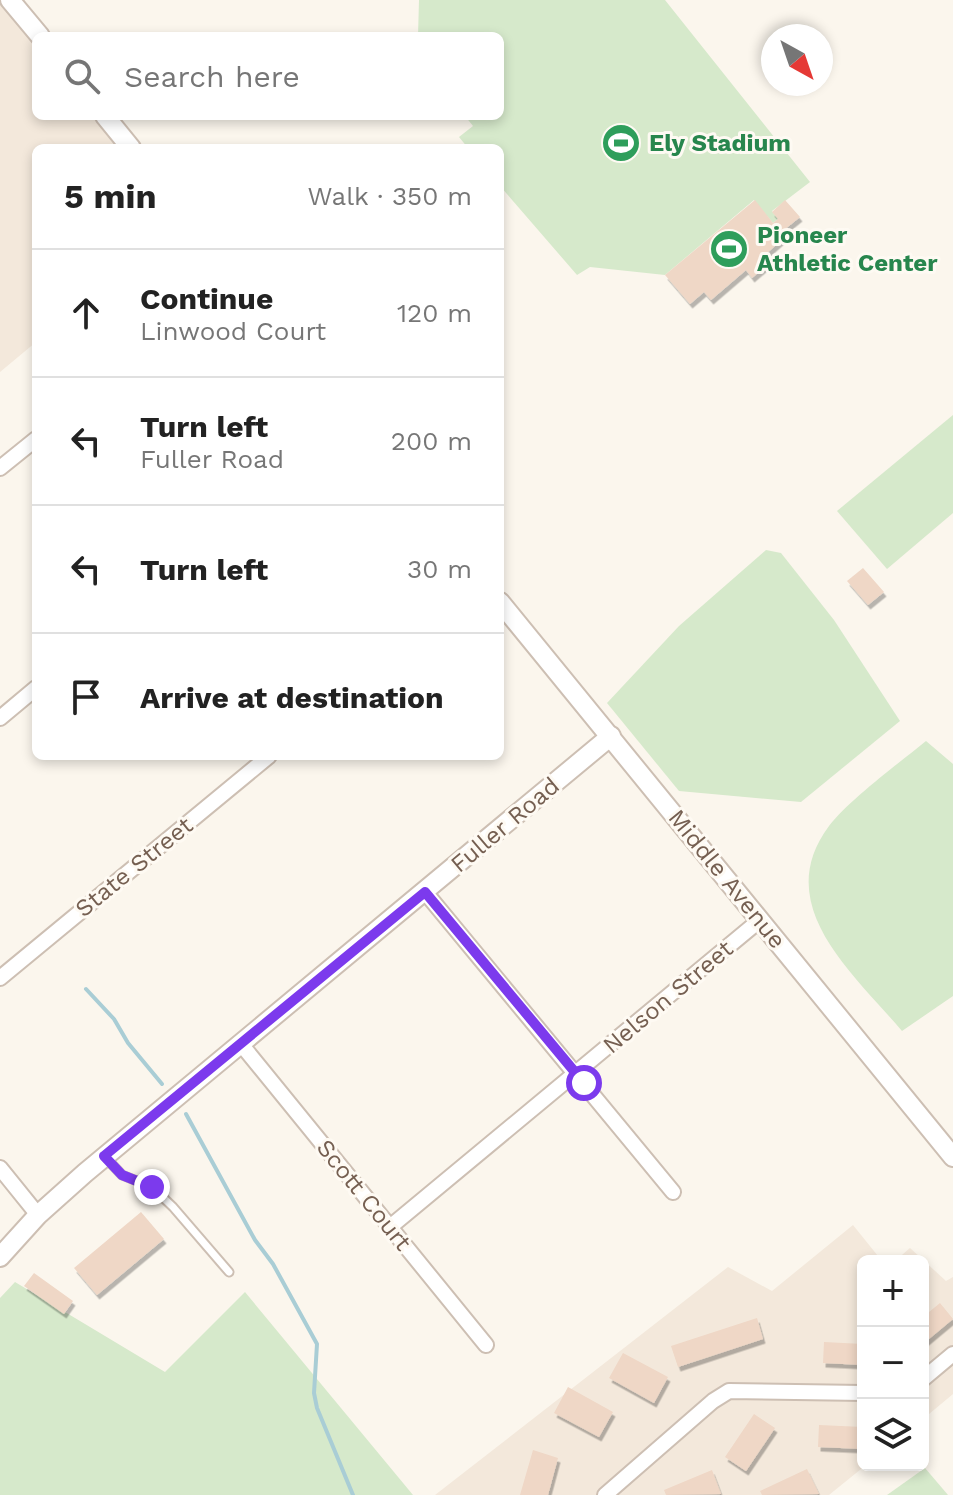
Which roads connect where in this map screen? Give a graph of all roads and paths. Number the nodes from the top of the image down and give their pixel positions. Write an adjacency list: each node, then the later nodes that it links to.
1 (10, 0): 2 (street)
2 (37, 32)
3 (108, 120): 4 (street)
4 (128, 144)
5 (32, 442): 6 (street)
6 (0, 468)
7 (504, 607): 10 (street, Middle Avenue)
8 (32, 691): 9 (street)
9 (0, 718)
10 (611, 736): 12 (street, Fuller Road); 13 (street, Middle Avenue)
11 (264, 760): 14 (street, State Street)
12 (425, 892): 15 (street, Fuller Road); 16 (street)
13 (760, 920): 16 (street, Nelson Street); 18 (street, Middle Avenue)
14 (0, 978)
15 (241, 1044): 17 (street, Fuller Road); 22 (street, Scott Court)
16 (576, 1073): 20 (street); 22 (street, Nelson Street)
17 (104, 1156): 21 (street, Fuller Road); 24 (lane)
18 (953, 1157)
19 (0, 1168): 21 (street)
20 (673, 1192)
21 (38, 1215): 23 (street, Fuller Road)
22 (390, 1227): 25 (street, Scott Court)
23 (0, 1257)
24 (229, 1272)
25 (486, 1345)
26 (953, 1354): 27 (street)
27 (929, 1374)
28 (857, 1393): 29 (street)
29 (609, 1494)

